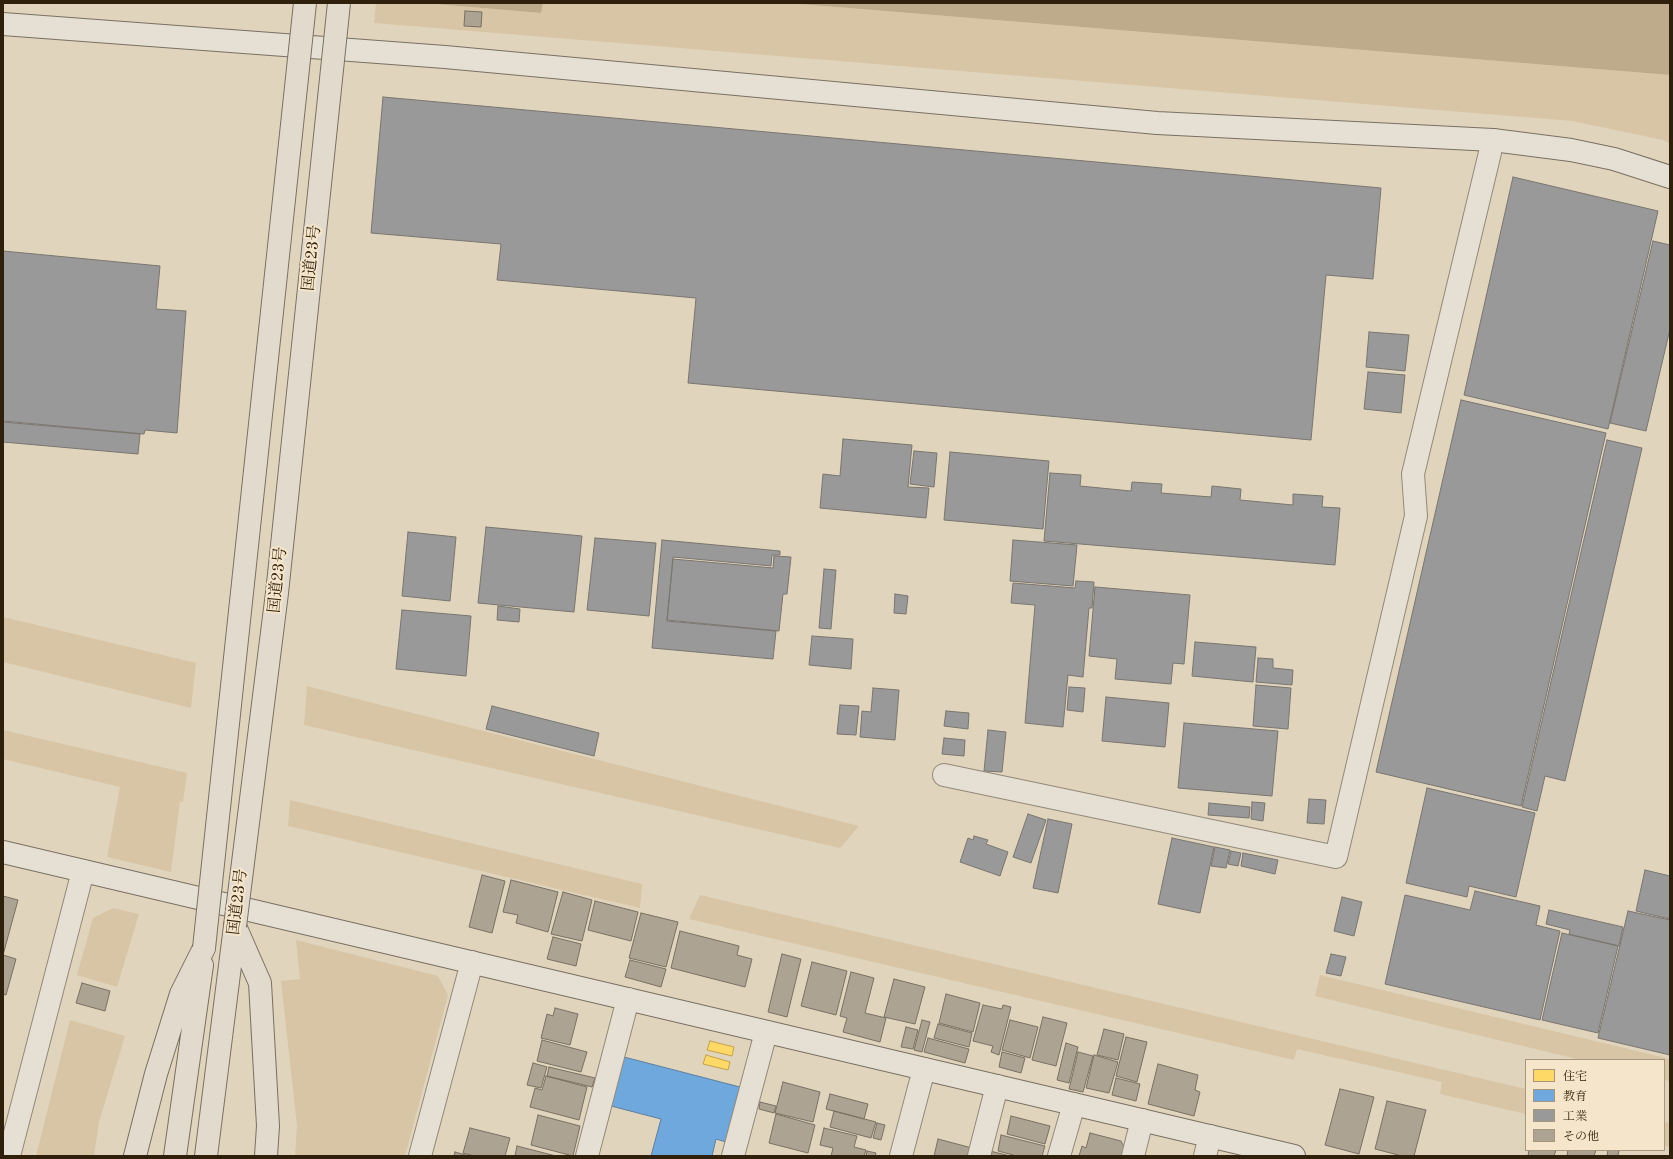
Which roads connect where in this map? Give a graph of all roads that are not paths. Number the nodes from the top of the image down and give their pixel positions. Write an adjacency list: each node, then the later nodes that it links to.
1 (304, 3): 10 (highway, 国道23号, bridge)
2 (339, 3): 9 (highway, 国道23号, bridge)
3 (3, 24): 4 (street)
4 (1493, 140): 5 (street); 6 (street)
5 (1670, 177)
6 (944, 775)
7 (3, 852): 8 (street)
8 (83, 871): 11 (street); 20 (street)
9 (235, 926): 23 (highway, 国道23号); 24 (highway)
10 (204, 948): 21 (highway); 22 (highway, 国道23号)
11 (472, 962): 12 (street); 25 (street)
12 (628, 999): 13 (street); 26 (street)
13 (766, 1032): 14 (street); 27 (street)
14 (924, 1069): 15 (street); 28 (street)
15 (997, 1086): 16 (street); 29 (street)
16 (1074, 1104): 17 (street); 30 (street)
17 (1142, 1120): 18 (street); 31 (street)
18 (1208, 1146): 19 (street)
19 (1286, 1155)
20 (9, 1156)
21 (135, 1156)
22 (174, 1156)
23 (206, 1156)
24 (266, 1156)
25 (420, 1156)
26 (587, 1156)
27 (733, 1156)
28 (901, 1156)
29 (979, 1156)
30 (1059, 1156)
31 (1133, 1156)

